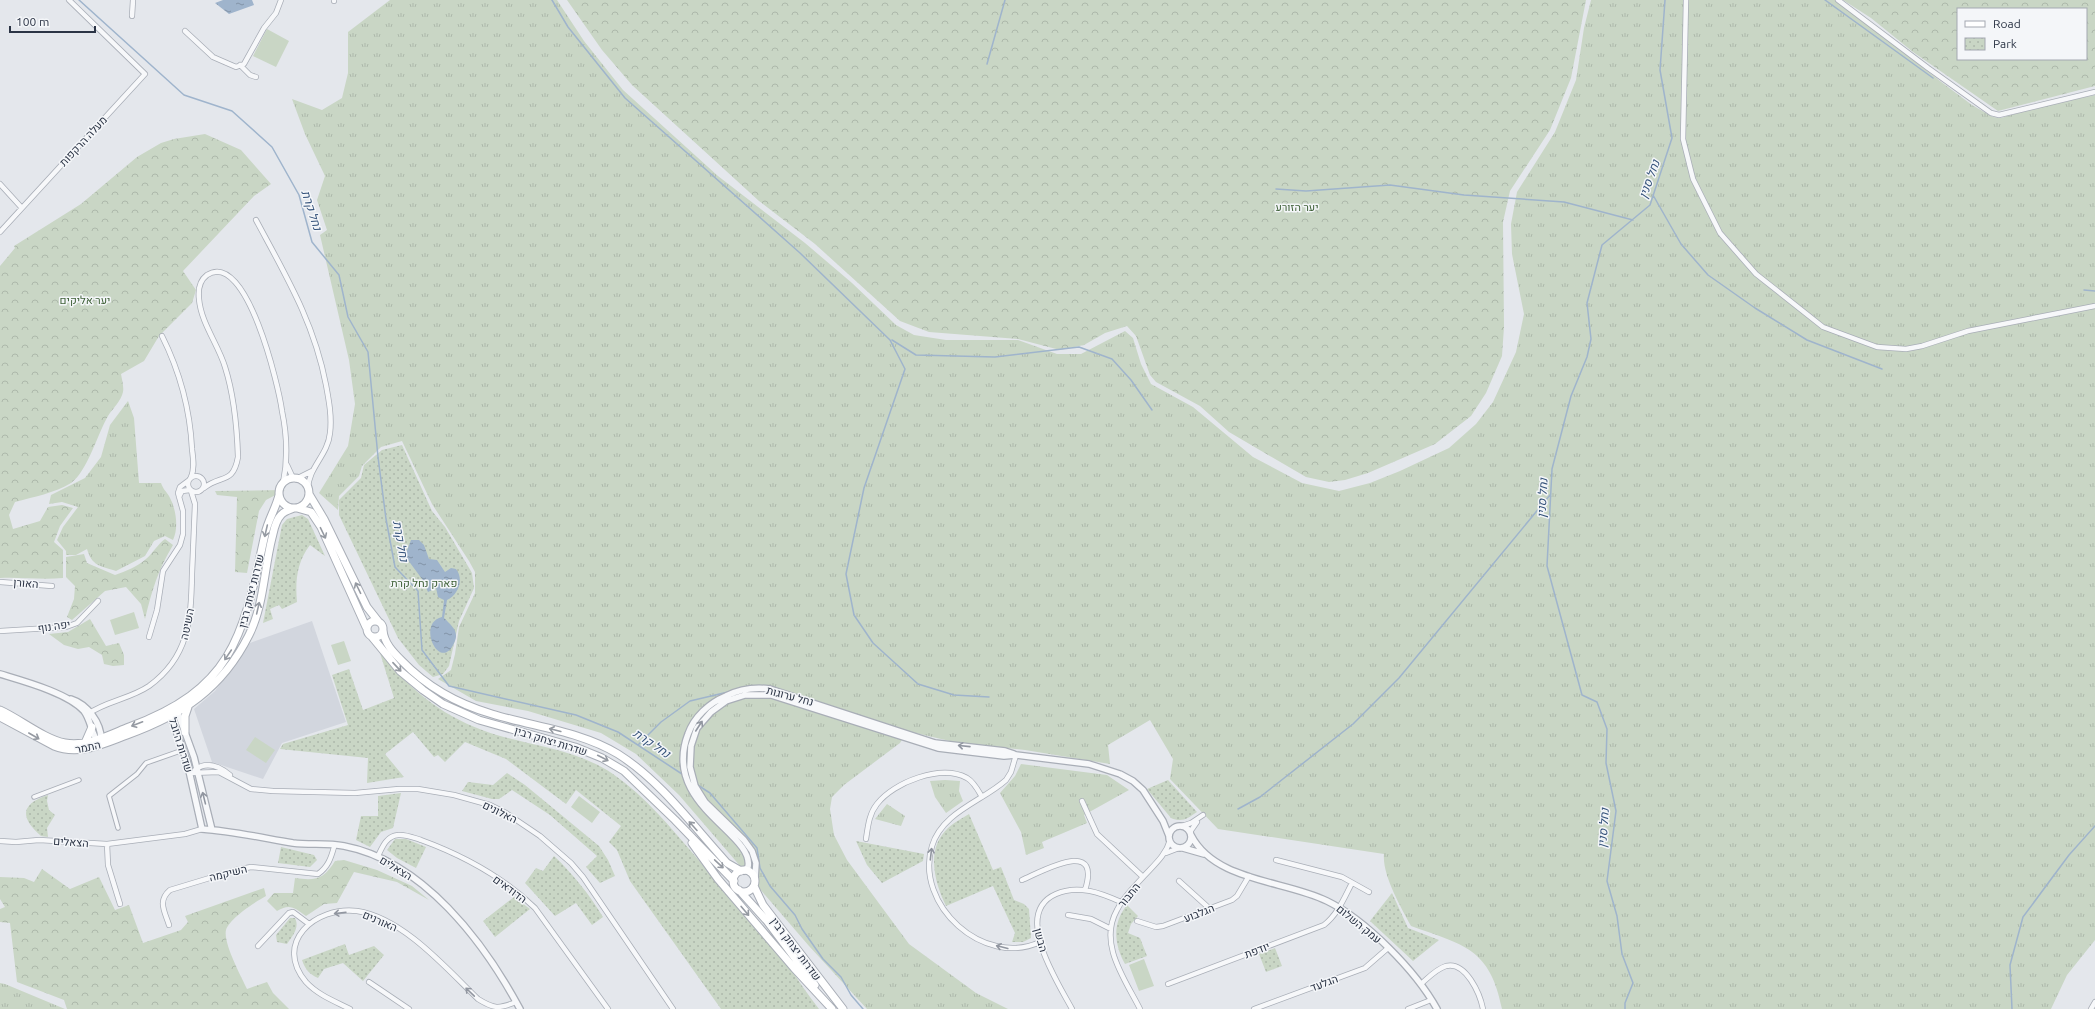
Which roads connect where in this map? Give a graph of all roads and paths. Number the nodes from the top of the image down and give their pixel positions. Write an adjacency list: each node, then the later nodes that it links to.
1 (69, 0): 12 (street, מעלה הרקפות)
2 (133, 0): 6 (street)
3 (281, 0): 8 (street)
4 (1686, 0): 15 (street)
5 (1838, 0): 10 (street)
6 (132, 16)
7 (185, 31): 8 (street)
8 (240, 65): 9 (street)
9 (256, 77)
10 (2095, 92)
11 (0, 184): 12 (street)
12 (21, 207): 14 (street, מעלה הרקפות)
13 (256, 220): 19 (street)
14 (0, 232)
15 (2095, 306)
16 (162, 336): 18 (street)
17 (287, 463): 21 (street); 23 (street); 24 (street)
18 (194, 470): 20 (street); 22 (street)
19 (313, 470): 21 (street); 27 (street)
20 (201, 478): 22 (street); 23 (street); 25 (street)
21 (295, 478): 24 (main road); 27 (main road)
22 (190, 479): 26 (street, השיטה); 29 (street)
23 (215, 482): 25 (street)
24 (283, 483): 28 (main road)
25 (202, 489): 26 (street); 30 (street, השיטה)
26 (190, 491): 29 (street); 30 (street, השיטה)
27 (309, 491): 31 (main road); 35 (main road, one-way to 27)
28 (279, 494): 31 (main road); 44 (main road, שדרות יצחק רבין, one-way to 44)
29 (180, 500): 39 (street)
30 (195, 504): 45 (street, השיטה)
31 (295, 508): 36 (main road, one-way to 36); 42 (main road, שדרות יצחק רבין, one-way to 31)
32 (0, 582): 33 (street, האורן)
33 (52, 586)
34 (98, 601): 37 (street, יפה נוף)
35 (378, 621): 36 (main road); 38 (main road)
36 (366, 627): 40 (main road)
37 (0, 630)
38 (383, 630): 40 (main road); 78 (main road, שדרות יצחק רבין, one-way to 38)
39 (150, 637)
40 (372, 637): 59 (main road, שדרות יצחק רבין, one-way to 59)
41 (0, 674): 45 (street)
42 (188, 707): 44 (main road, שדרות יצחק רבין); 48 (main road)
43 (0, 710): 50 (main road, התמר)
44 (173, 713): 48 (street, שדרות היובל); 49 (main road, התמר); 51 (street, שדרות היובל)
45 (89, 714): 47 (street); 49 (street)
46 (0, 717): 49 (main road, התמר, one-way to 49)
47 (92, 727): 49 (street); 50 (main road)
48 (185, 732): 53 (street, שדרות היובל)
49 (100, 740): 50 (main road, התמר)
50 (85, 743)
51 (183, 750): 54 (street, שדרות היובל); 64 (street)
52 (1016, 755): 57 (street); 61 (street, נחל ערוגות); 78 (street, נחל ערוגות, one-way to 78); 84 (street, נחל ערוגות, one-way to 52)
53 (198, 771): 54 (street, האלונים); 66 (street, שדרות היובל, one-way to 53); 111 (street, האלונים)
54 (190, 773): 65 (street, שדרות היובל)
55 (79, 780): 56 (street)
56 (34, 797)
57 (982, 797): 69 (street); 98 (street, one-way to 57)
58 (1082, 801): 80 (street)
59 (670, 814): 82 (main road, שדרות יצחק רבין, one-way to 82); 112 (main road, one-way to 112)
60 (1204, 815): 62 (street)
61 (1160, 816): 63 (street, נחל ערוגות); 68 (street, נחל ערוגות)
62 (1199, 819): 63 (street); 67 (street)
63 (1179, 826): 67 (street); 68 (street)
64 (118, 828)
65 (202, 829): 66 (street, הצאלים); 71 (street, הצאלים)
66 (212, 830): 72 (street, הצאלים)
67 (1191, 833): 73 (street); 76 (street, עמק השלום)
68 (1170, 838): 73 (street); 74 (street, התבור)
69 (866, 839)
70 (0, 841): 71 (street, הצאלים)
71 (107, 844): 90 (street)
72 (334, 846): 75 (street, הצאלים); 96 (street, השיקמה)
73 (1181, 848): 74 (street, התבור); 76 (street, עמק השלום)
74 (1164, 854): 80 (street, התבור)
75 (378, 856): 105 (street, הצאלים); 110 (street, הדודאים)
76 (1212, 858): 79 (street, עמק השלום)
77 (1276, 860): 85 (street)
78 (743, 871): 82 (main road); 84 (main road)
79 (1249, 876): 91 (street, עמק השלום); 92 (street, הגלבוע)
80 (1143, 877): 89 (street, התבור)
81 (1022, 880): 87 (street)
82 (734, 881): 86 (main road)
83 (1179, 881): 92 (street)
84 (754, 882): 86 (main road); 113 (main road, שדרות יצחק רבין)
85 (1352, 883): 88 (street); 91 (street, יודפת)
86 (739, 890): 112 (main road, שדרות יצחק רבין)
87 (1085, 890): 89 (street, הבשן); 98 (street, הבשן)
88 (1369, 892)
89 (1121, 902): 97 (street, התבור)
90 (120, 904)
91 (1340, 907): 100 (street, עמק השלום); 102 (street, יודפת)
92 (1210, 909): 94 (street, הגלבוע)
93 (1068, 915): 97 (street)
94 (1137, 921)
95 (309, 924): 99 (street); 105 (street, האורנים, one-way to 95); 107 (street, האורנים)
96 (169, 925)
97 (1111, 929): 115 (street, התבור)
98 (1040, 942): 114 (street, הבשן)
99 (258, 946)
100 (1388, 948): 103 (street, עמק השלום); 116 (street, הגלעד)
101 (369, 982): 108 (street)
102 (1168, 984)
103 (1421, 984): 104 (street, עמק השלום); 119 (street)
104 (1431, 1000): 117 (street); 118 (street, עמק השלום)
105 (516, 1002): 109 (street, הצאלים)
106 (2095, 1002): 120 (street)
107 (350, 1009)
108 (409, 1009)
109 (520, 1009)
110 (608, 1009)
111 (673, 1009)
112 (832, 1009)
113 (843, 1009)
114 (1072, 1009)
115 (1140, 1009)
116 (1254, 1009)
117 (1408, 1009)
118 (1436, 1009)
119 (1483, 1009)
120 (2091, 1009)

